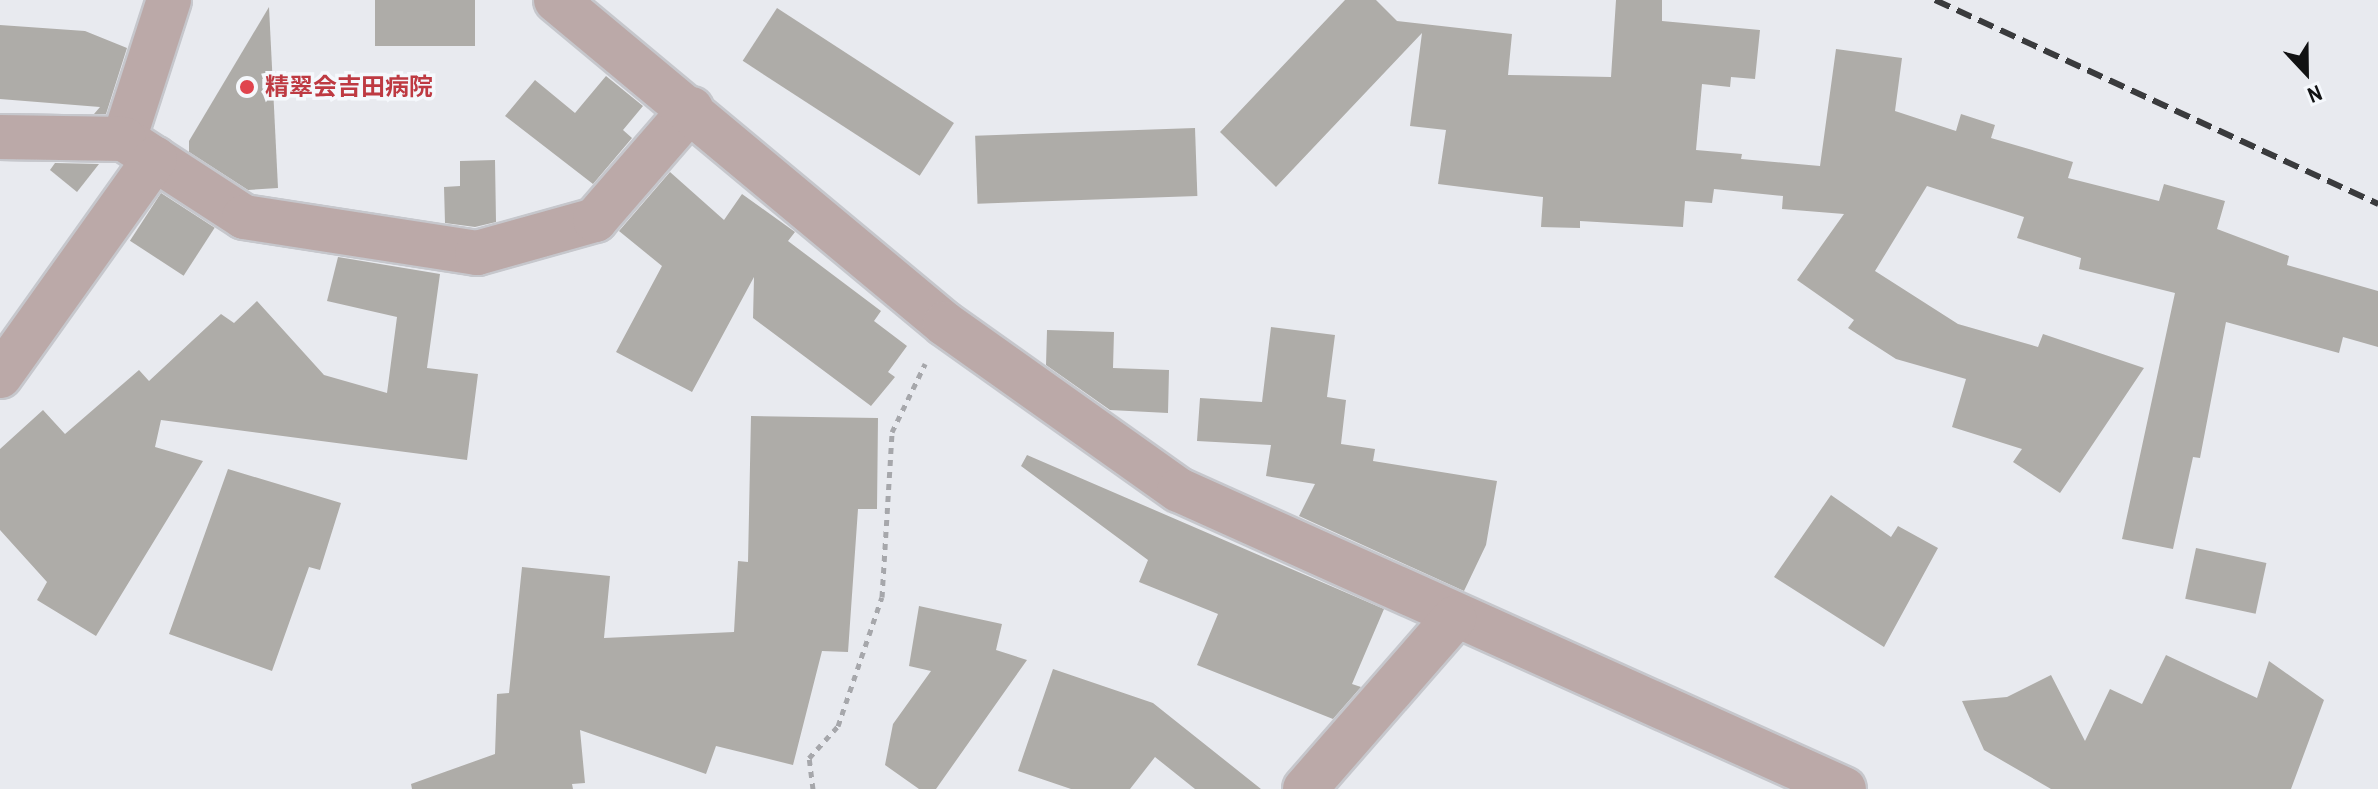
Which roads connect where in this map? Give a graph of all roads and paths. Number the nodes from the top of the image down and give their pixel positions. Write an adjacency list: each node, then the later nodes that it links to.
1 (169, 0): 5 (street)
2 (556, 0): 3 (street)
3 (691, 109): 5 (street); 6 (street)
4 (0, 137): 5 (street)
5 (139, 149): 7 (street)
6 (945, 324): 8 (street); 9 (path)
7 (0, 376)
8 (1454, 618): 10 (street); 11 (street)
9 (813, 789)
10 (1305, 789)
11 (1844, 789)

